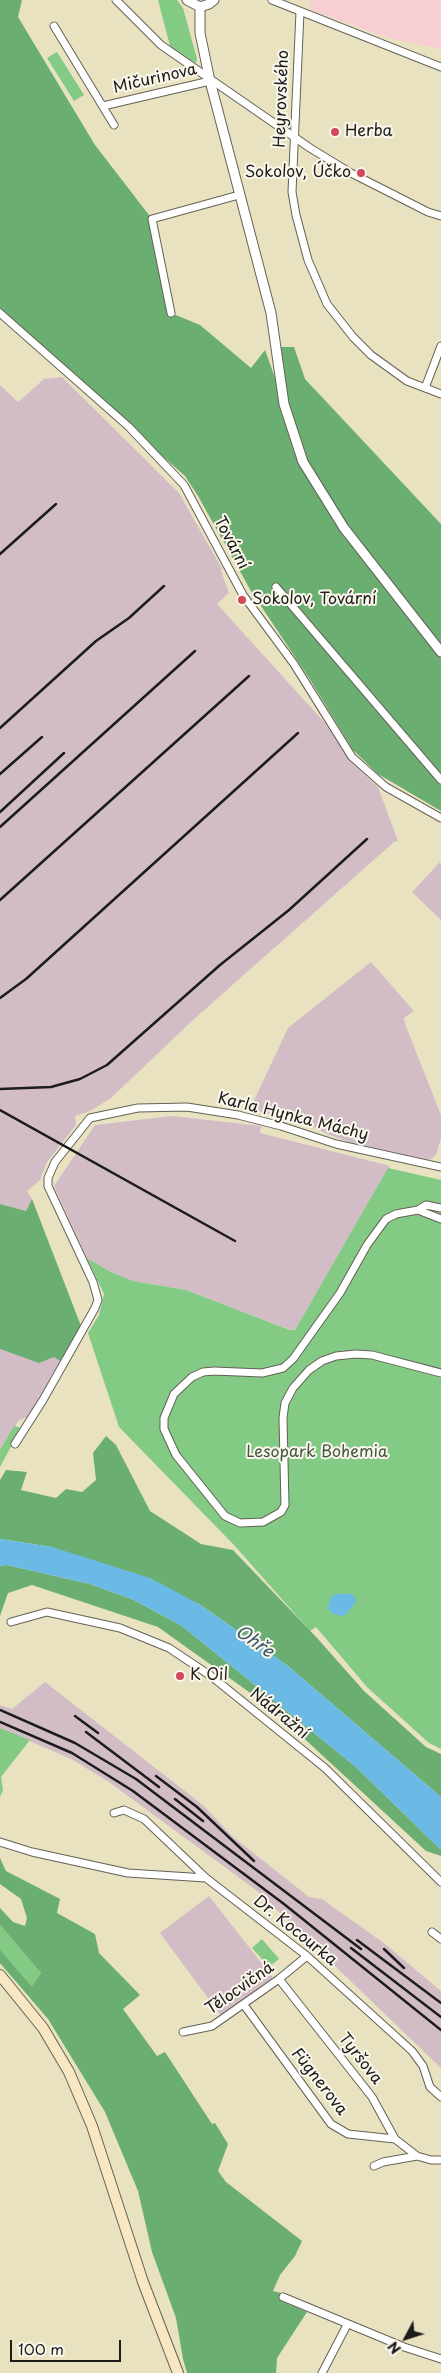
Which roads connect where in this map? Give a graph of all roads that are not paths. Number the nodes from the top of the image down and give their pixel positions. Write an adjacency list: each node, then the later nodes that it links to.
1 (116, 0): 9 (street, Mičurinova)
2 (187, 0): 5 (street)
3 (214, 0): 5 (street)
4 (272, 0): 6 (street)
5 (200, 7): 9 (street)
6 (300, 12): 8 (street); 12 (street, Heyrovského)
7 (54, 26): 10 (street, Mičurinova)
8 (441, 67)
9 (210, 80): 10 (street, Mičurinova); 12 (street); 13 (street)
10 (103, 106): 11 (street, Mičurinova)
11 (114, 125)
12 (295, 138): 14 (street); 18 (street, Heyrovského)
13 (239, 195): 16 (street); 21 (street)
14 (441, 216)
15 (0, 313): 23 (street, Tovární)
16 (171, 313)
17 (441, 346): 18 (street)
18 (425, 388): 19 (street, Heyrovského)
19 (441, 394)
20 (276, 587): 22 (street)
21 (441, 652)
22 (441, 780)
23 (441, 818)
24 (441, 1167): 29 (street, Karla Hynka Máchy)
25 (441, 1208): 26 (street)
26 (418, 1210): 27 (street); 28 (street)
27 (441, 1219)
28 (441, 1372)
29 (15, 1444)
30 (11, 1622): 34 (street, Nádražní)
31 (114, 1813): 33 (street, Dr. Kocourka)
32 (0, 1842): 33 (street)
33 (206, 1878): 37 (street, Dr. Kocourka)
34 (441, 1882)
35 (432, 1932): 36 (street)
36 (441, 1939)
37 (307, 1956): 39 (street, Tělocvičná); 42 (street, Dr. Kocourka)
38 (0, 1975): 50 (main road)
39 (280, 1979): 40 (street, Tělocvičná); 43 (street, Tyršova)
40 (244, 2005): 41 (street, Tělocvičná); 43 (street, Fügnerova)
41 (183, 2032)
42 (441, 2097)
43 (395, 2139): 44 (street, Tyršova)
44 (417, 2156): 45 (street); 46 (street)
45 (441, 2160)
46 (374, 2166)
47 (283, 2297): 48 (street)
48 (347, 2325): 49 (street); 51 (street)
49 (441, 2359)
50 (178, 2373)
51 (322, 2373)

